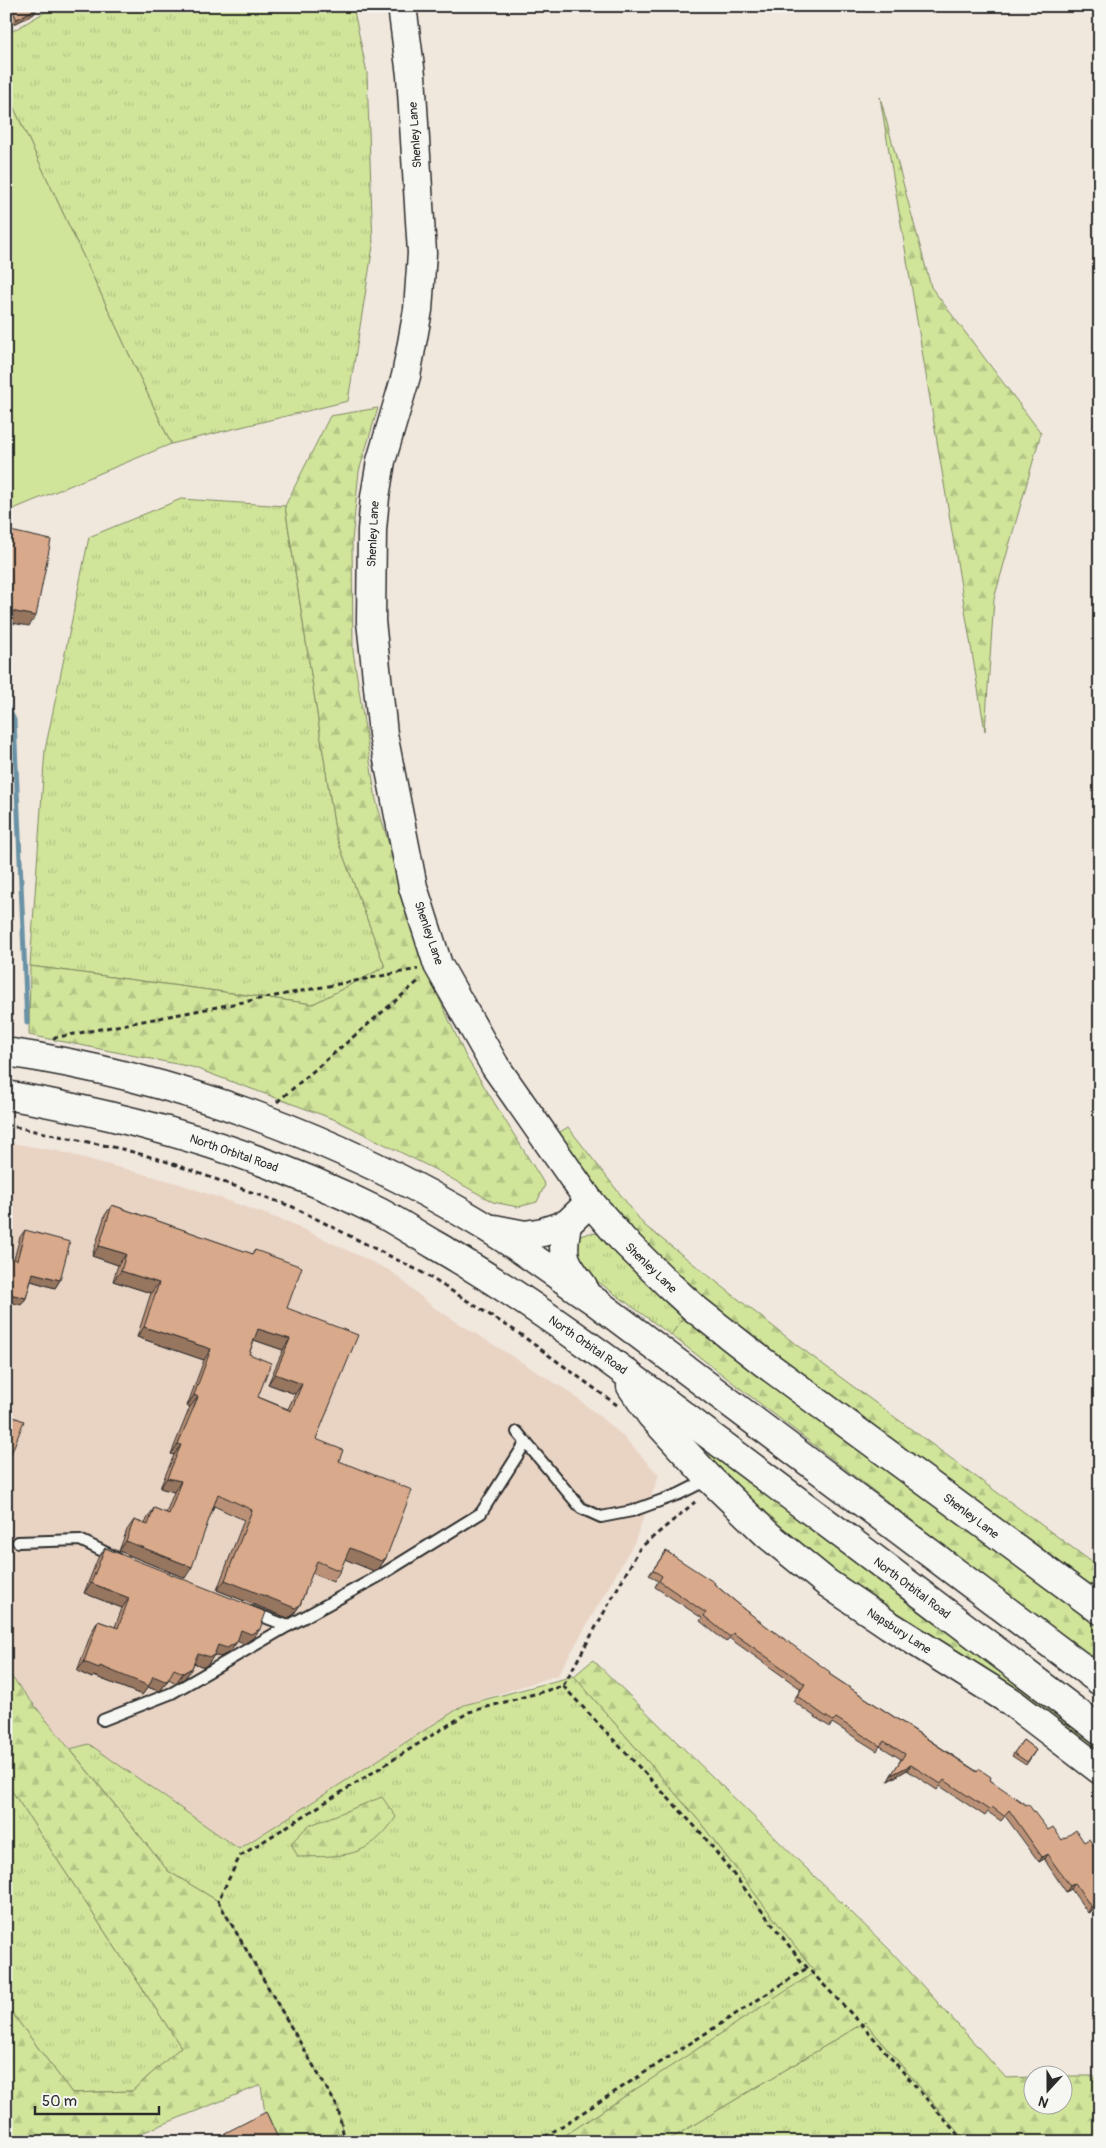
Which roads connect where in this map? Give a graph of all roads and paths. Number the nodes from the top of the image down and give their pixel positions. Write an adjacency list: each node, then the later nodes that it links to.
1 (402, 6): 2 (main road, Shenley Lane)
2 (438, 965): 3 (path); 6 (path); 8 (main road, Shenley Lane)
3 (49, 1039)
4 (6, 1052): 6 (main road)
5 (6, 1095): 12 (main road, North Orbital Road)
6 (260, 1117): 10 (main road)
7 (6, 1125): 13 (path)
8 (590, 1202): 9 (main road); 20 (main road, Shenley Lane)
9 (567, 1224): 10 (main road); 11 (main road)
10 (487, 1228): 11 (main road)
11 (596, 1302): 22 (main road)
12 (618, 1366): 16 (main road, Napsbury Lane); 25 (main road, North Orbital Road)
13 (624, 1410)
14 (517, 1432): 15 (lane)
15 (526, 1442): 16 (lane); 21 (lane)
16 (712, 1481): 23 (path); 26 (main road, Napsbury Lane)
17 (18, 1542): 18 (lane)
18 (122, 1559)
19 (242, 1608): 21 (lane)
20 (1100, 1610)
21 (288, 1626): 24 (lane)
22 (1100, 1681)
23 (563, 1686): 27 (path); 28 (path)
24 (103, 1720)
25 (1100, 1730)
26 (1100, 1770)
27 (807, 1968): 29 (path); 30 (path)
28 (345, 2142)
29 (537, 2142)
30 (964, 2142)

